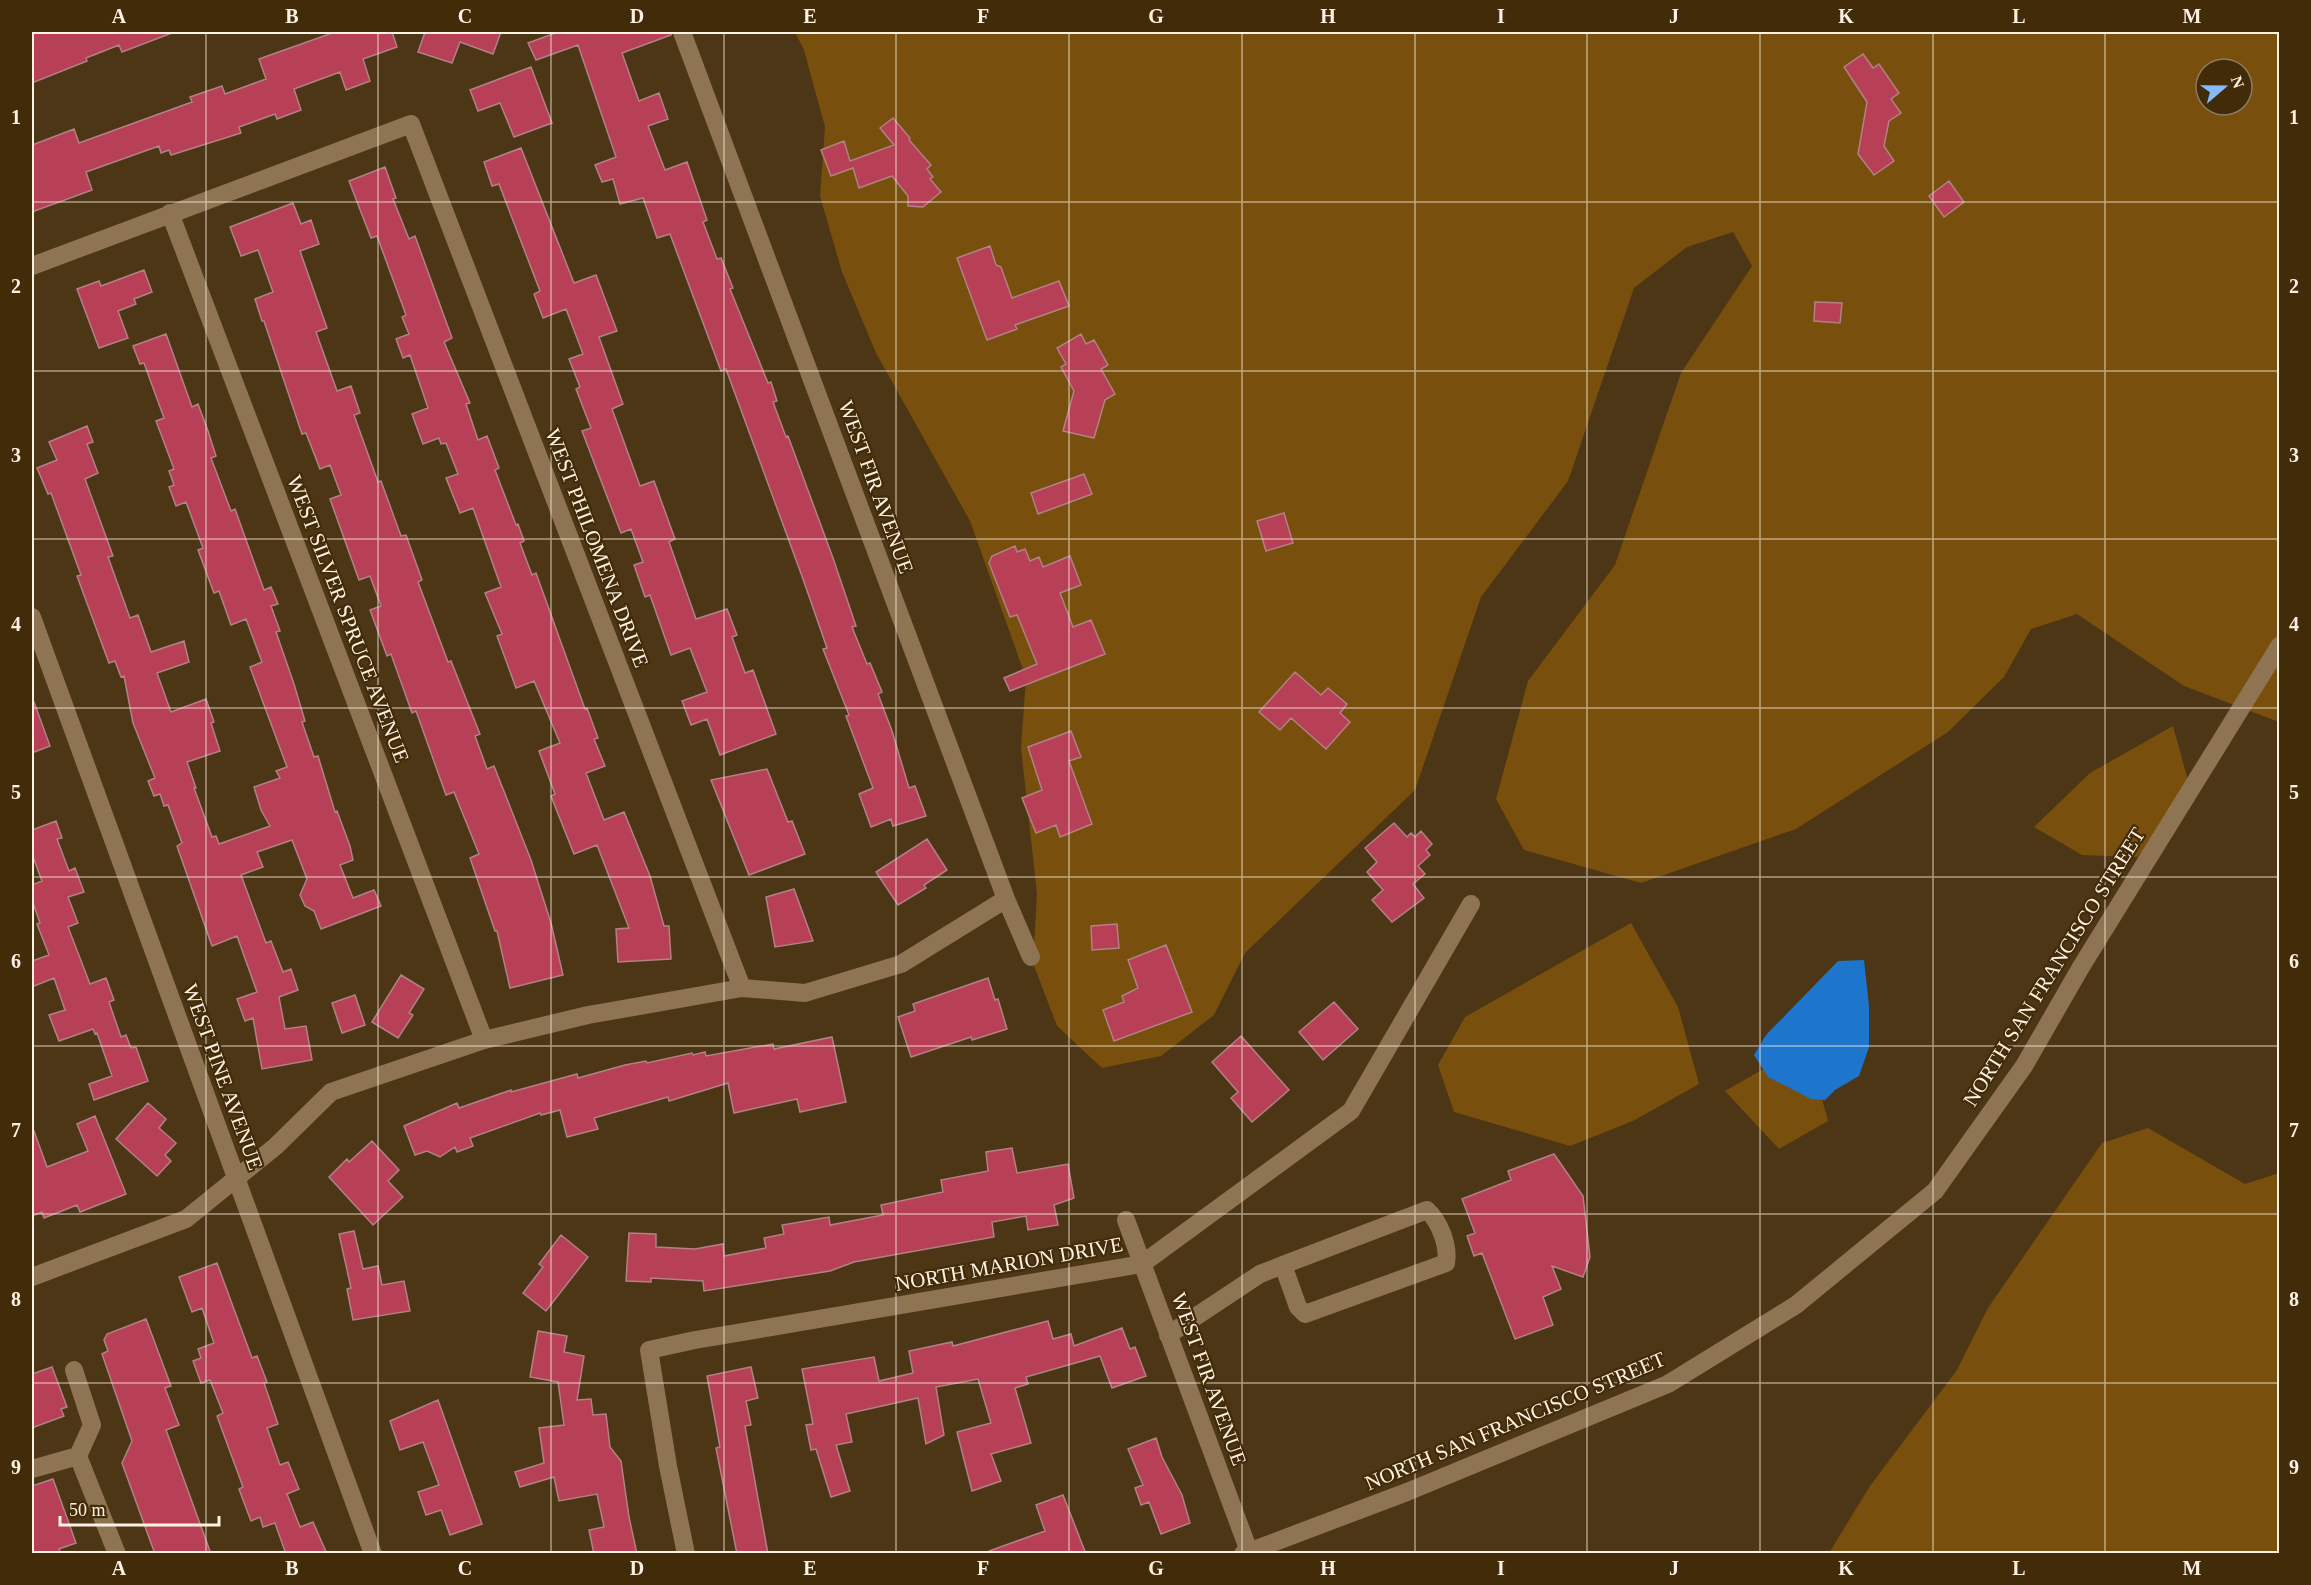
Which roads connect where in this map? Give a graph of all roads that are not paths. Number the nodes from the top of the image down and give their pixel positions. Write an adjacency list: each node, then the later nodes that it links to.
1 (682, 32): 6 (street, WEST FIR AVENUE)
2 (170, 213): 3 (street); 9 (street, WEST PHILOMENA DRIVE); 10 (street, WEST SILVER SPRUCE AVENUE)
3 (32, 266)
4 (32, 616): 11 (street, WEST PINE AVENUE)
5 (2280, 645): 20 (street, NORTH SAN FRANCISCO STREET)
6 (1005, 899): 8 (street, WEST FIR AVENUE); 9 (street)
7 (1472, 904): 13 (street, NORTH MARION DRIVE)
8 (1032, 957)
9 (742, 988): 10 (street)
10 (484, 1040): 11 (street)
11 (237, 1179): 15 (street); 22 (street, WEST PINE AVENUE)
12 (1126, 1220): 13 (street, WEST FIR AVENUE)
13 (1142, 1264): 16 (street, WEST FIR AVENUE); 23 (street, NORTH MARION DRIVE)
14 (1283, 1265): 14 (street); 16 (street)
15 (32, 1278)
16 (1168, 1335): 20 (street, WEST FIR AVENUE)
17 (74, 1370): 18 (street)
18 (78, 1456): 19 (street); 21 (street)
19 (32, 1469)
20 (1247, 1553)
21 (117, 1554)
22 (373, 1554)
23 (686, 1554)

